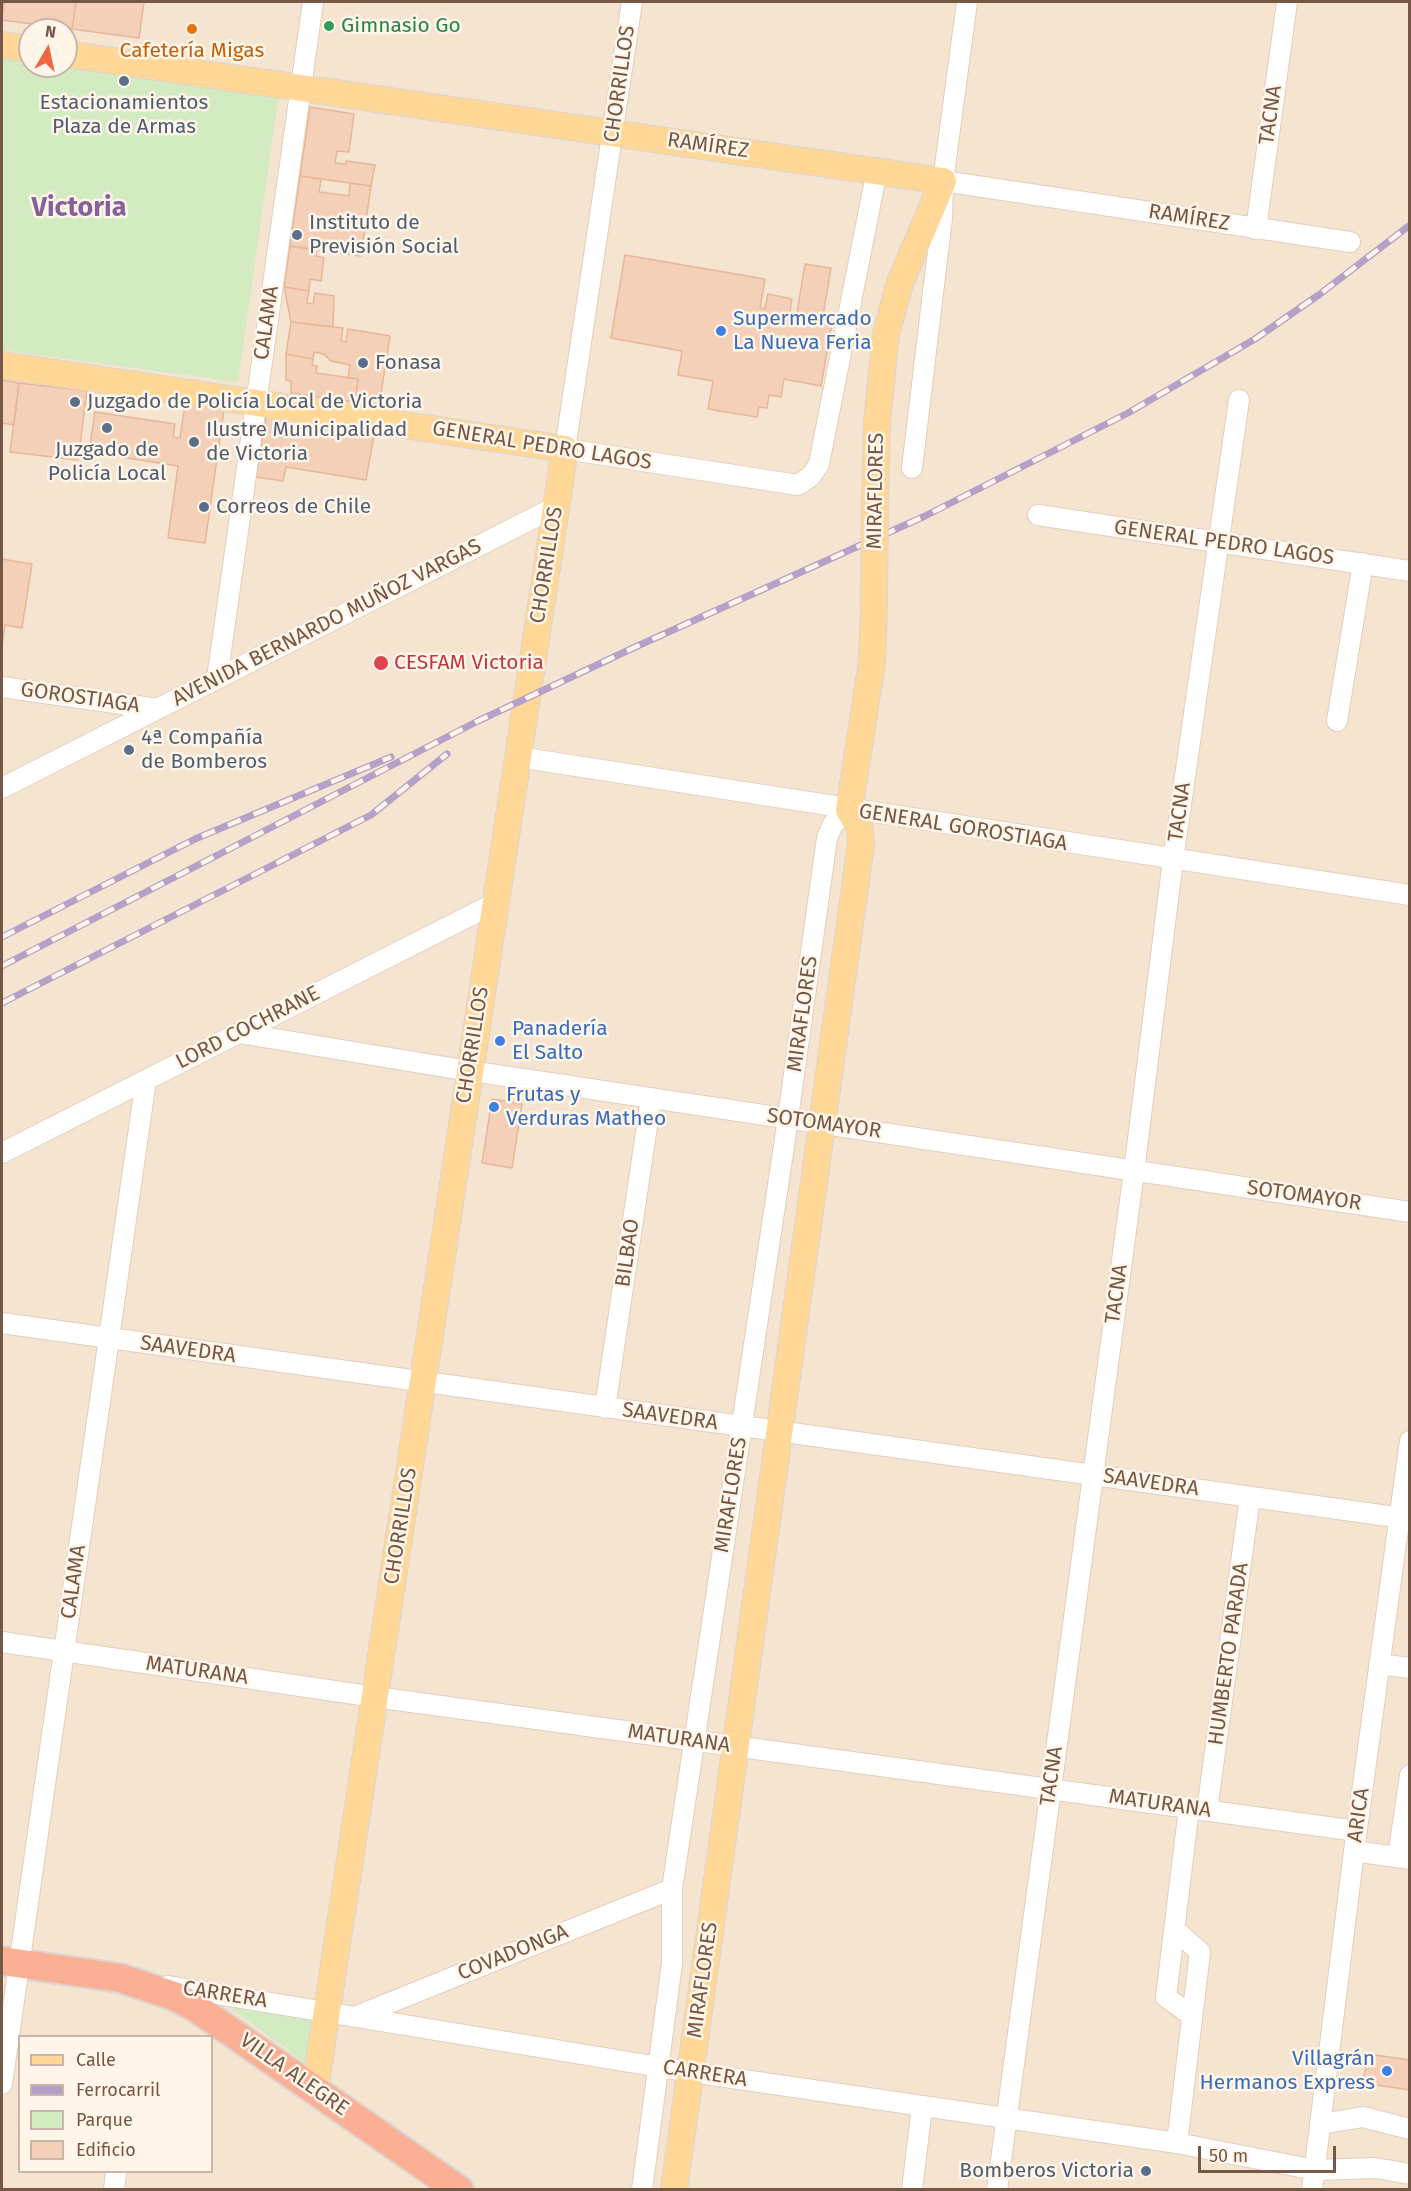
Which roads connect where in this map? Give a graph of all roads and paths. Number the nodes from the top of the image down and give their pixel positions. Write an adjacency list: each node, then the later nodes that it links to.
1 (313, 2): 8 (street, CALAMA)
2 (632, 2): 9 (street, CHORRILLOS)
3 (967, 2): 11 (street, MIRAFLORES)
4 (1287, 2): 12 (street, TACNA)
5 (2, 45): 6 (main road)
6 (18, 47)
7 (78, 56): 8 (main road, RAMÍREZ)
8 (301, 88): 9 (main road, RAMÍREZ); 16 (street, CALAMA)
9 (613, 132): 10 (main road, RAMÍREZ); 17 (street, CHORRILLOS)
10 (877, 170): 11 (main road, RAMÍREZ); 17 (street, GENERAL PEDRO LAGOS)
11 (943, 181): 12 (street, RAMÍREZ); 18 (street, MIRAFLORES); 30 (main road, MIRAFLORES, bridge)
12 (1256, 229): 13 (street, RAMÍREZ)
13 (1350, 243)
14 (2, 365): 16 (main road, GENERAL PEDRO LAGOS)
15 (1239, 400): 21 (street, TACNA)
16 (256, 403): 17 (main road, GENERAL PEDRO LAGOS); 24 (street, CALAMA)
17 (565, 449): 19 (main road, CHORRILLOS)
18 (912, 468)
19 (556, 506): 24 (street, AVENIDA BERNARDO MUÑOZ VARGAS); 28 (main road, CHORRILLOS)
20 (1038, 515): 21 (street, GENERAL PEDRO LAGOS)
21 (1217, 543): 22 (street, GENERAL PEDRO LAGOS); 31 (street, TACNA)
22 (1363, 563): 23 (street, GENERAL PEDRO LAGOS); 27 (street)
23 (1410, 571)
24 (217, 679): 26 (street, AVENIDA BERNARDO MUÑOZ VARGAS)
25 (2, 687): 26 (street, GOROSTIAGA)
26 (158, 709): 29 (street, AVENIDA BERNARDO MUÑOZ VARGAS)
27 (1337, 721)
28 (518, 757): 30 (street, GENERAL GOROSTIAGA); 33 (main road, CHORRILLOS)
29 (2, 788)
30 (849, 810): 31 (street, GENERAL GOROSTIAGA); 38 (street, MIRAFLORES); 39 (main road, MIRAFLORES)
31 (1173, 860): 32 (street, GENERAL GOROSTIAGA); 41 (street, TACNA)
32 (1410, 896)
33 (495, 903): 34 (street, LORD COCHRANE); 35 (main road, CHORRILLOS)
34 (239, 1033): 35 (street, SOTOMAYOR); 36 (street, LORD COCHRANE)
35 (470, 1071): 37 (street, SOTOMAYOR); 45 (main road, CHORRILLOS)
36 (146, 1080): 40 (street, LORD COCHRANE); 44 (street, CALAMA)
37 (651, 1099): 38 (street, SOTOMAYOR); 46 (street, BILBAO)
38 (788, 1119): 39 (street, SOTOMAYOR); 47 (street, MIRAFLORES)
39 (823, 1124): 41 (street, SOTOMAYOR); 48 (main road, MIRAFLORES)
40 (2, 1153)
41 (1134, 1171): 42 (street, SOTOMAYOR); 50 (street, TACNA)
42 (1410, 1212)
43 (2, 1323): 44 (street, SAAVEDRA)
44 (109, 1338): 45 (street, SAAVEDRA); 54 (street, CALAMA)
45 (423, 1383): 46 (street, SAAVEDRA); 57 (main road, CHORRILLOS)
46 (605, 1408): 47 (street, SAAVEDRA)
47 (742, 1427): 48 (street, SAAVEDRA); 58 (street, MIRAFLORES)
48 (780, 1432): 50 (street, SAAVEDRA); 59 (main road, MIRAFLORES)
49 (1410, 1441): 52 (street, ARICA)
50 (1093, 1475): 51 (street, SAAVEDRA); 61 (street, TACNA)
51 (1250, 1497): 52 (street, SAAVEDRA); 62 (street, HUMBERTO PARADA)
52 (1404, 1518): 55 (street, ARICA)
53 (2, 1642): 54 (street, MATURANA)
54 (64, 1651): 57 (street, MATURANA); 68 (street, CALAMA)
55 (1379, 1664): 56 (street); 63 (street, ARICA)
56 (1410, 1668)
57 (375, 1697): 58 (street, MATURANA); 70 (main road, CHORRILLOS)
58 (694, 1741): 59 (street, MATURANA); 66 (street, MIRAFLORES)
59 (734, 1746): 61 (street, MATURANA); 74 (main road, MIRAFLORES)
60 (1410, 1775): 65 (street)
61 (1051, 1789): 62 (street, MATURANA); 78 (street, TACNA)
62 (1198, 1809): 63 (street, MATURANA); 67 (street, HUMBERTO PARADA)
63 (1357, 1831): 64 (street, ARICA)
64 (1354, 1851): 65 (street); 79 (street, ARICA)
65 (1404, 1858)
66 (672, 1889): 72 (street, COVADONGA); 73 (street, MIRAFLORES)
67 (1174, 1929): 71 (street); 71 (street, HUMBERTO PARADA)
68 (10, 1962): 69 (highway, CARRERA); 75 (street, CALAMA)
69 (120, 1978): 70 (street, CARRERA); 76 (highway, VILLA ALEGRE)
70 (328, 2012): 72 (street, CARRERA); 76 (main road, CHORRILLOS)
71 (1192, 2016): 81 (street)
72 (354, 2017): 73 (street, CARRERA)
73 (659, 2067): 74 (street, CARRERA); 87 (street, MIRAFLORES)
74 (690, 2072): 77 (street, CARRERA); 88 (main road, MIRAFLORES)
75 (2, 2084)
76 (315, 2089): 86 (highway, VILLA ALEGRE)
77 (922, 2107): 78 (street, CARRERA); 89 (street)
78 (1007, 2119): 81 (street, CARRERA); 90 (street, TACNA)
79 (1321, 2124): 80 (street); 82 (street, ARICA)
80 (1410, 2128)
81 (1177, 2143): 82 (street, CARRERA)
82 (1315, 2170): 84 (street, CARRERA); 91 (street, ARICA)
83 (116, 2173): 85 (street)
84 (1410, 2174)
85 (114, 2190)
86 (459, 2190)
87 (642, 2190)
88 (674, 2190)
89 (912, 2190)
90 (997, 2190)
91 (1312, 2190)

